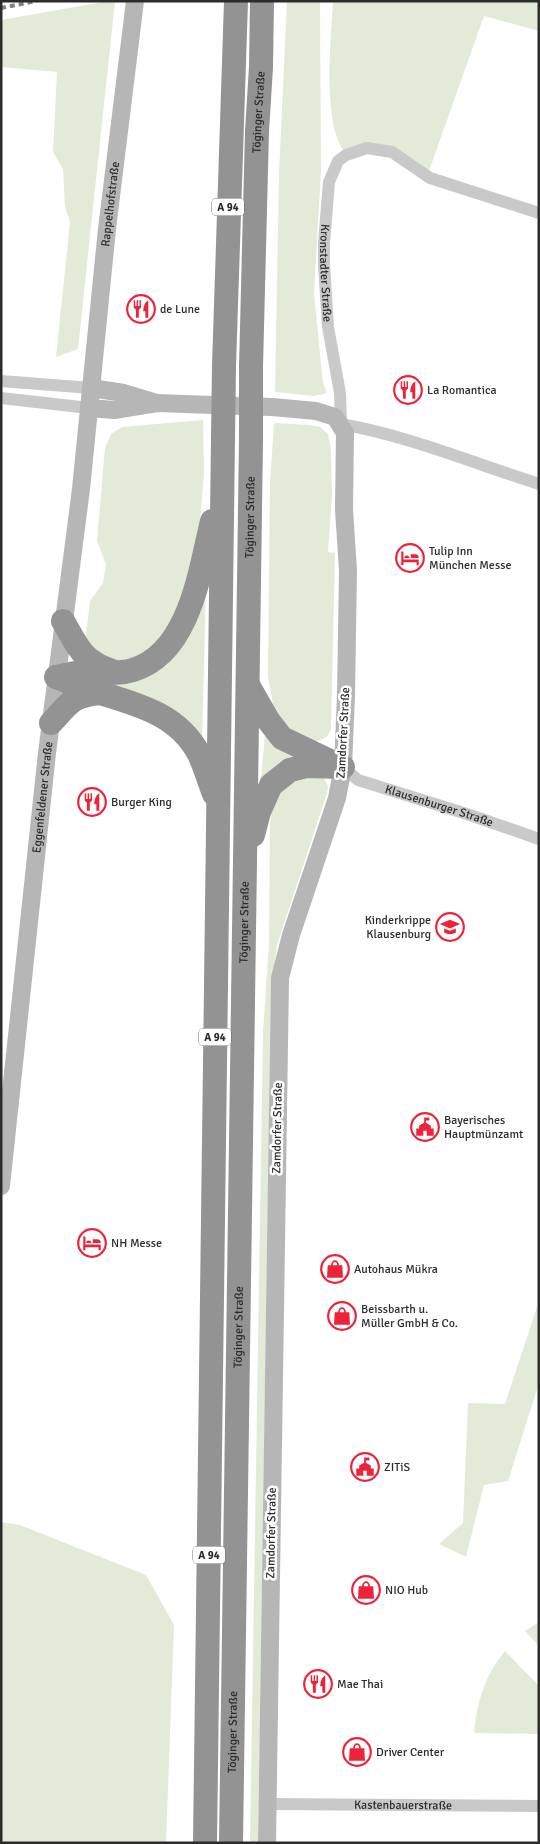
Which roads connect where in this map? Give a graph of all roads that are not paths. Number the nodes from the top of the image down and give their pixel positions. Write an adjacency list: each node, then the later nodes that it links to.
1 (135, 1): 6 (street, Rappelhofstraße)
2 (262, 2): 16 (highway, Töginger Straße / A 94, bridge)
3 (236, 5): 11 (highway, Töginger Straße / A 94, bridge)
4 (539, 213): 10 (street, Kronstadter Straße)
5 (1, 381): 6 (street)
6 (91, 388): 8 (street); 9 (street, Rappelhofstraße)
7 (1, 398): 9 (street)
8 (157, 403): 9 (street); 10 (street)
9 (89, 408): 13 (street, Eggenfeldener Straße)
10 (341, 424): 12 (street); 19 (street, Zamdorfer Straße)
11 (222, 475): 14 (highway); 20 (highway, Töginger Straße / A 94)
12 (539, 484)
13 (63, 621): 14 (highway); 15 (street, Eggenfeldener Straße)
14 (116, 672): 15 (highway)
15 (56, 677): 17 (highway); 18 (street, Eggenfeldener Straße)
16 (247, 684): 19 (highway); 22 (highway, Töginger Straße / A 94)
17 (103, 693): 18 (highway); 20 (highway)
18 (51, 723): 23 (street, Eggenfeldener Straße)
19 (343, 767): 21 (street, Klausenburger Straße); 22 (highway); 25 (street, Zamdorfer Straße)
20 (218, 808): 27 (highway, Töginger Straße / A 94)
21 (539, 839)
22 (244, 871): 28 (highway, Töginger Straße / A 94)
23 (2, 1166): 24 (street, Eggenfeldener Straße)
24 (1, 1186)
25 (268, 1804): 26 (street, Kastenbauerstraße); 29 (street, Zamdorfer Straße)
26 (539, 1806)
27 (205, 1843)
28 (231, 1843)
29 (267, 1843)

